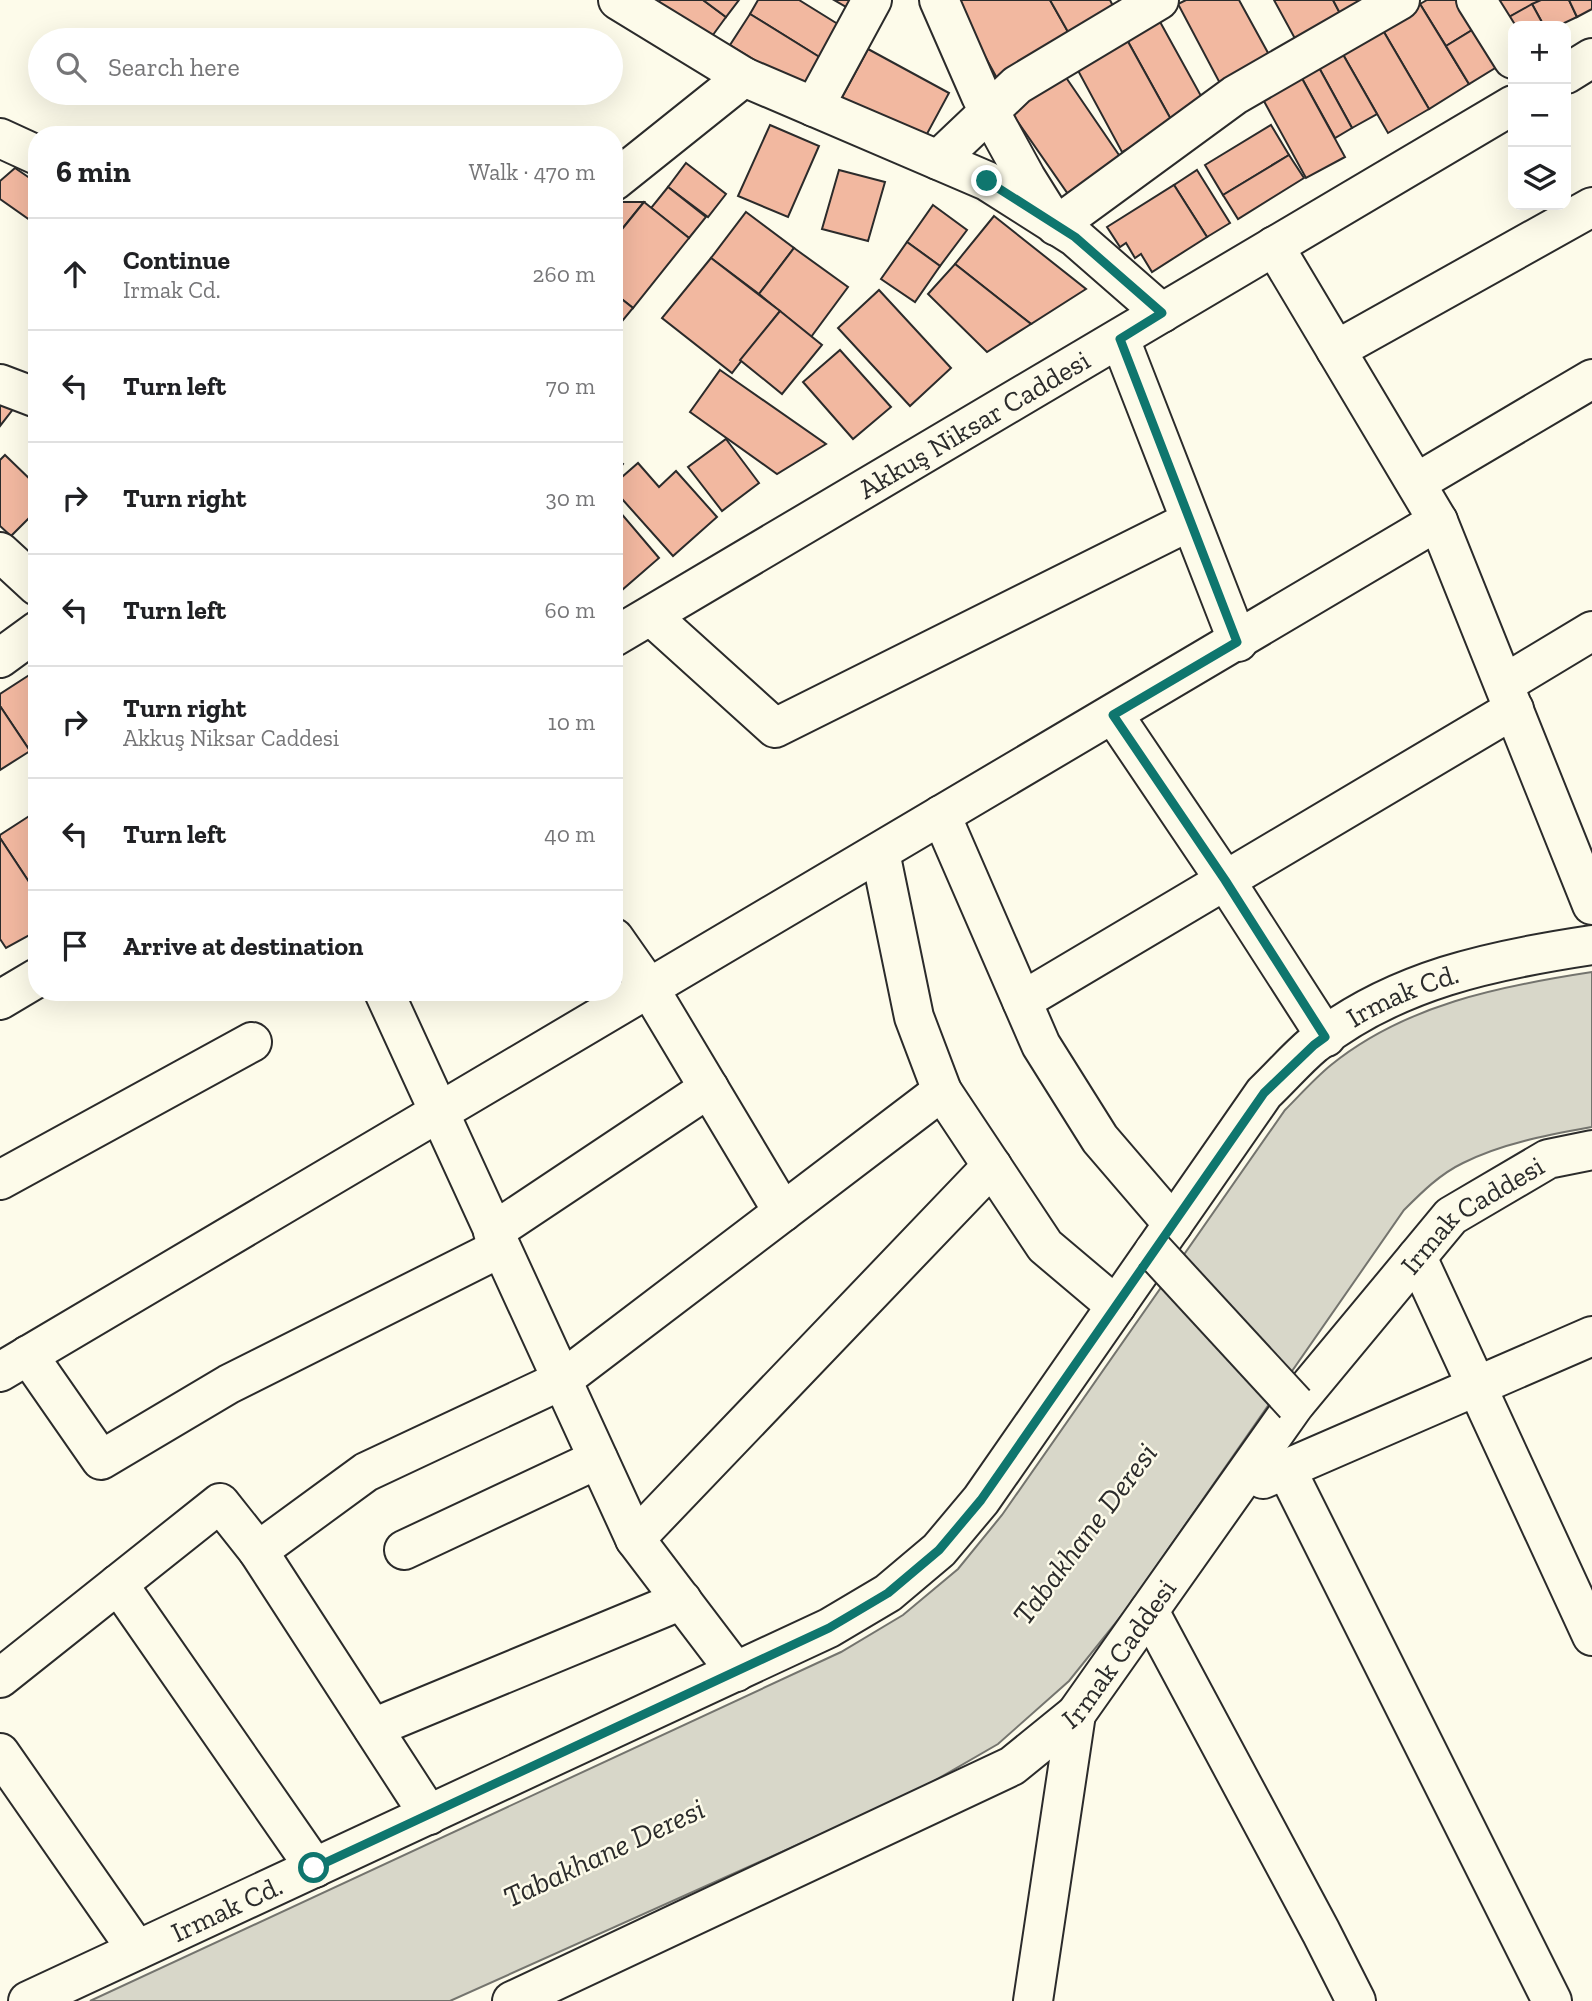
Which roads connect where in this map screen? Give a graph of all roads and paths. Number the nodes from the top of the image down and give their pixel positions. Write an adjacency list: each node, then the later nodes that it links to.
1 (872, 0): 11 (street)
2 (939, 0): 13 (street)
3 (1158, 0): 13 (street)
4 (1400, 0): 19 (street)
5 (1476, 0): 7 (street)
6 (631, 3): 10 (street)
7 (1508, 51)
8 (1592, 58): 9 (street)
9 (1571, 71)
10 (744, 77): 11 (street); 17 (street)
11 (814, 107): 16 (street)
12 (1508, 108): 20 (street, Akkuş Niksar Caddesi)
13 (990, 110): 16 (street); 19 (street)
14 (0, 138): 15 (street)
15 (28, 151)
16 (938, 160): 19 (street)
17 (623, 174)
18 (1592, 207): 23 (street)
19 (1056, 226): 21 (street)
20 (1275, 246): 21 (street, Akkuş Niksar Caddesi); 23 (street)
21 (1162, 313): 22 (street, Akkuş Niksar Caddesi)
22 (1120, 339): 28 (street); 32 (street, Akkuş Niksar Caddesi)
23 (1336, 350): 27 (street)
24 (1592, 379): 27 (street)
25 (0, 384): 26 (street)
26 (28, 395)
27 (1416, 483): 29 (street)
28 (1190, 521): 32 (street); 36 (street)
29 (1438, 521): 36 (street); 38 (street)
30 (0, 552): 31 (street)
31 (28, 578)
32 (651, 615): 34 (street, Akkuş Niksar Caddesi)
33 (1592, 631): 38 (street)
34 (623, 632)
35 (28, 638): 37 (street)
36 (1237, 642): 39 (street)
37 (0, 659)
38 (1509, 696): 41 (street); 43 (street)
39 (1113, 715): 40 (street); 43 (street)
40 (941, 815): 42 (street); 51 (street)
41 (1580, 840): 44 (street)
42 (880, 852): 48 (street); 55 (street)
43 (1225, 880): 51 (street); 52 (street)
44 (1592, 905)
45 (1592, 945): 52 (street, Irmak Cd.)
46 (623, 951): 48 (street)
47 (28, 983): 49 (street)
48 (649, 988): 54 (street); 56 (street)
49 (0, 1000)
50 (388, 1001): 56 (street)
51 (1022, 1001): 61 (street)
52 (1325, 1037): 61 (street, Irmak Cd.)
53 (253, 1042): 59 (street)
54 (709, 1088): 60 (street); 62 (street)
55 (942, 1091): 58 (street); 60 (street)
56 (438, 1113): 62 (street); 66 (street)
57 (1592, 1150): 63 (street, Irmak Caddesi)
58 (992, 1166): 64 (street); 73 (street)
59 (0, 1180)
60 (783, 1212): 67 (street)
61 (1164, 1237): 64 (street, Irmak Cd.); 69 (street, bridge)
62 (497, 1240): 66 (street); 67 (street)
63 (1417, 1257): 68 (street); 69 (street, Irmak Caddesi)
64 (1116, 1306): 80 (street, Irmak Cd.)
65 (1591, 1339): 68 (street)
66 (14, 1364)
67 (562, 1380): 70 (street); 75 (street)
68 (1477, 1386): 71 (street); 79 (street)
69 (1295, 1404): 72 (street, Irmak Caddesi)
70 (598, 1459): 73 (street); 74 (street)
71 (1286, 1469): 72 (street); 92 (street)
72 (1233, 1493): 78 (street, Irmak Caddesi)
73 (635, 1539): 77 (street)
74 (404, 1550)
75 (258, 1551): 76 (street); 83 (street)
76 (118, 1584): 81 (street); 86 (street)
77 (682, 1600): 80 (street); 83 (street)
78 (1149, 1611): 82 (street, Irmak Caddesi); 91 (street)
79 (1592, 1636)
80 (736, 1672): 85 (street, Irmak Cd.)
81 (0, 1678)
82 (1076, 1714): 89 (street, Irmak Caddesi); 90 (street)
83 (373, 1728): 85 (street)
84 (0, 1753): 87 (street)
85 (429, 1815): 86 (street, Irmak Cd.)
86 (314, 1868): 87 (street, Irmak Cd.)
87 (137, 1950): 88 (street, Irmak Cd.)
88 (28, 2001)
89 (512, 2001)
90 (1033, 2001)
91 (1356, 2001)
92 (1552, 2001)

